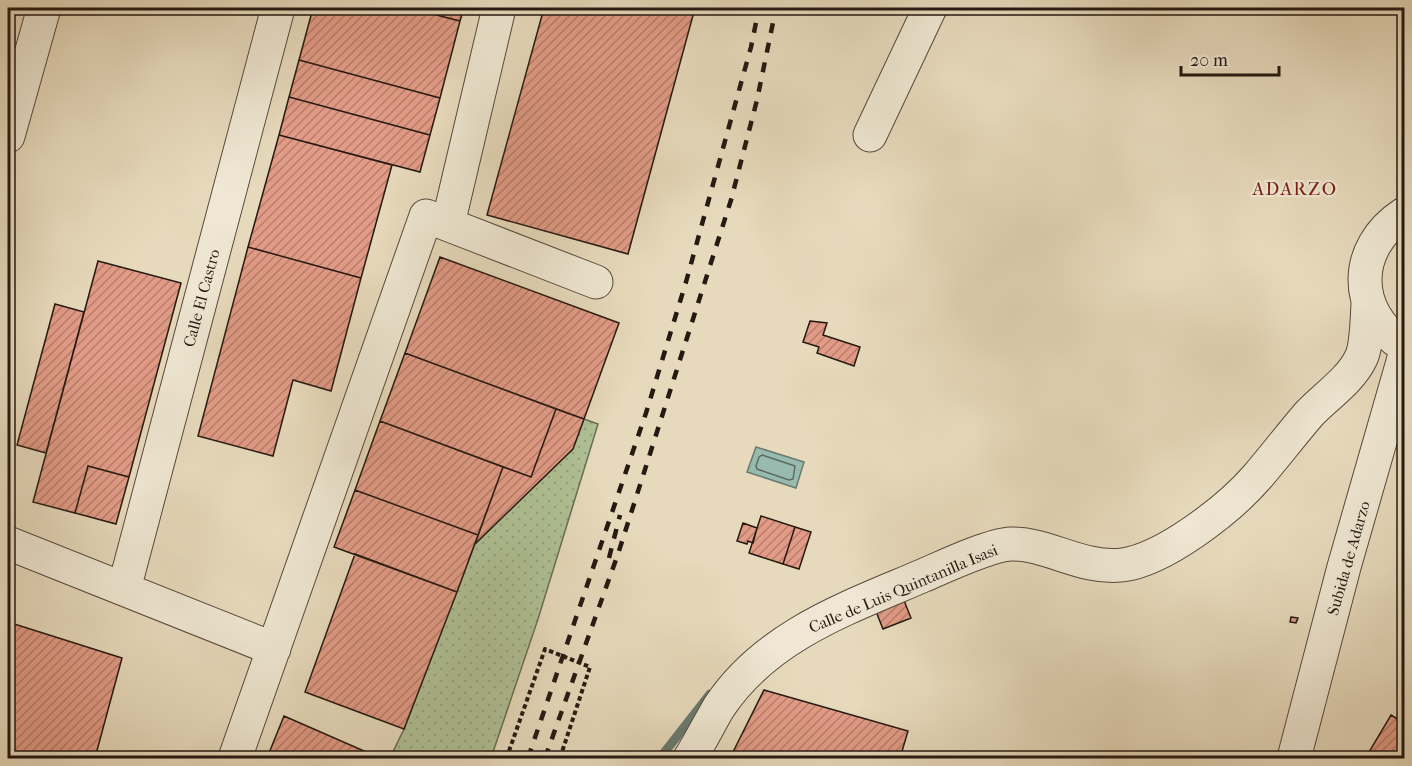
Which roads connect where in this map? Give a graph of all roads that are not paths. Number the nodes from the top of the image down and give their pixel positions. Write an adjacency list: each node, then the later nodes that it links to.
1 (44, 8): 6 (street)
2 (278, 8): 14 (street, Calle El Castro)
3 (499, 8): 8 (street)
4 (930, 8): 5 (street)
5 (870, 135)
6 (8, 136)
7 (1404, 214): 10 (street)
8 (437, 220): 9 (street); 15 (street)
9 (596, 282)
10 (1368, 304): 11 (street); 17 (street, Calle de Luis Quintanilla Isasi)
11 (1404, 346)
12 (1404, 358): 18 (street, Subida de Adarzo)
13 (8, 543): 14 (street)
14 (124, 589): 15 (street)
15 (274, 649): 16 (street)
16 (235, 759)
17 (690, 759)
18 (1294, 759)

